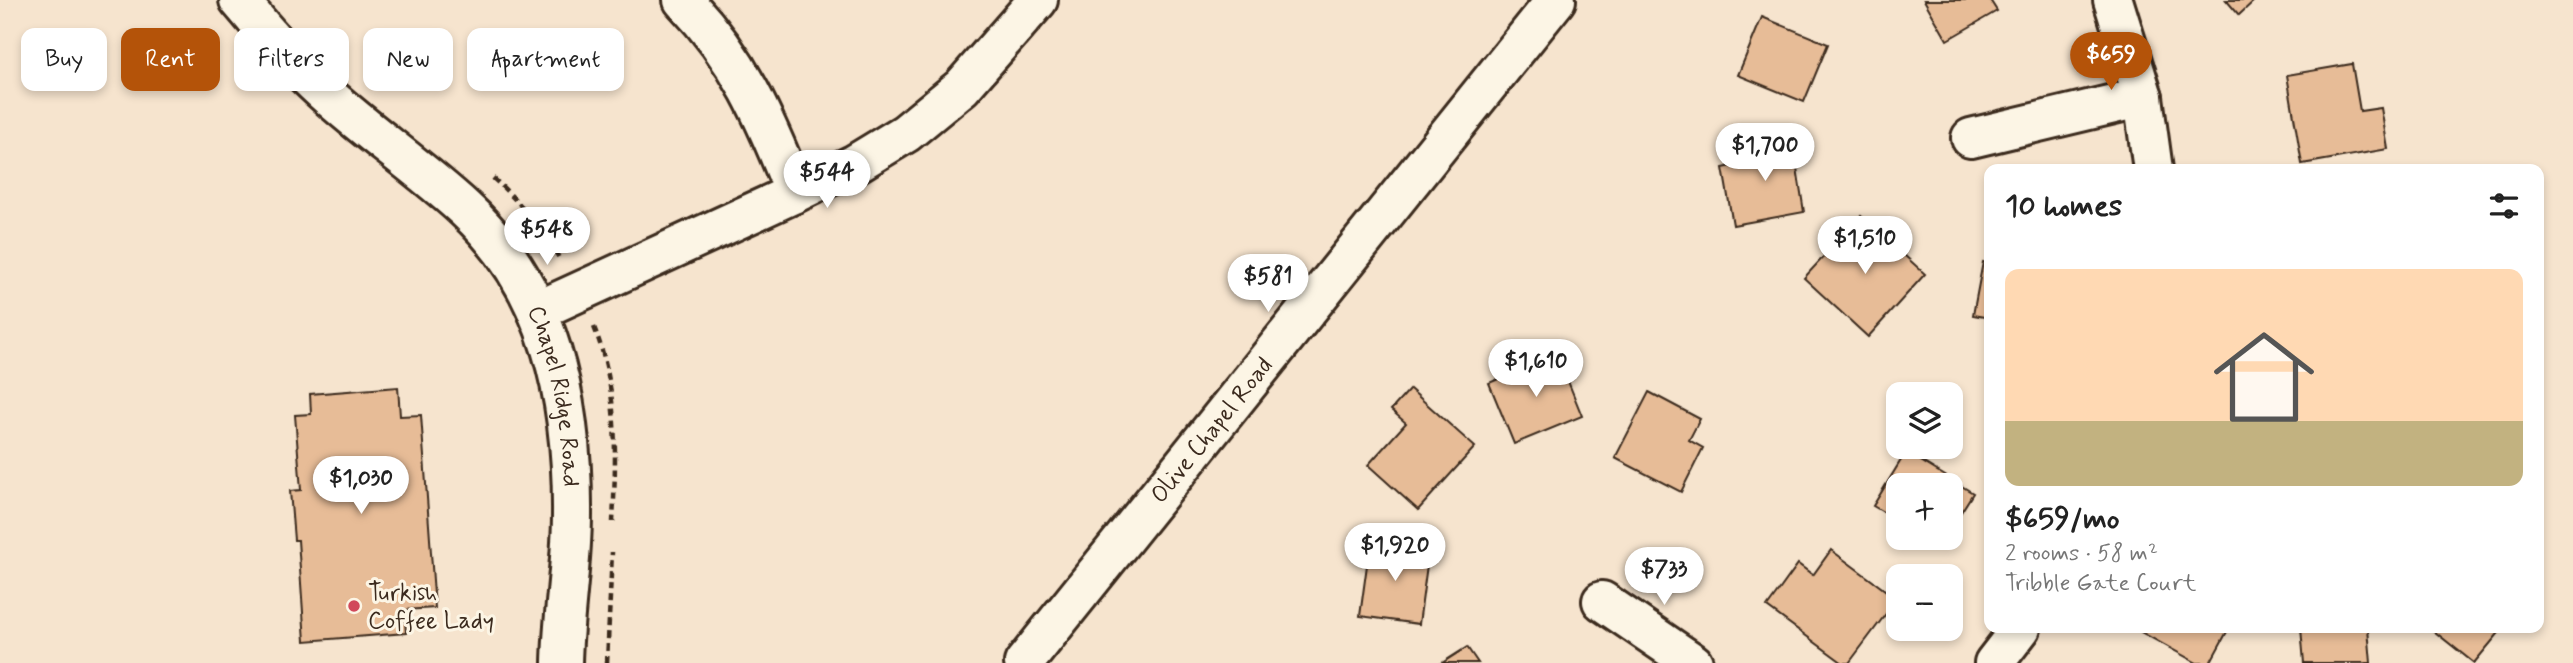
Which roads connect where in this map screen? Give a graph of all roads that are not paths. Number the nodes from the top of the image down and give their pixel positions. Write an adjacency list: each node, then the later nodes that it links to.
1 (239, 0): 10 (street, Chapel Ridge Road)
2 (683, 0): 9 (street)
3 (1038, 0): 9 (street)
4 (1556, 0): 14 (street, Olive Chapel Road)
5 (2113, 0): 6 (street)
6 (2143, 97): 7 (street); 8 (street)
7 (1971, 138)
8 (2152, 164)
9 (795, 193): 10 (street)
10 (537, 310): 13 (street, Chapel Ridge Road)
11 (1602, 601): 15 (street)
12 (2017, 633): 16 (street)
13 (562, 663)
14 (1024, 663)
15 (1693, 663)
16 (1994, 663)

